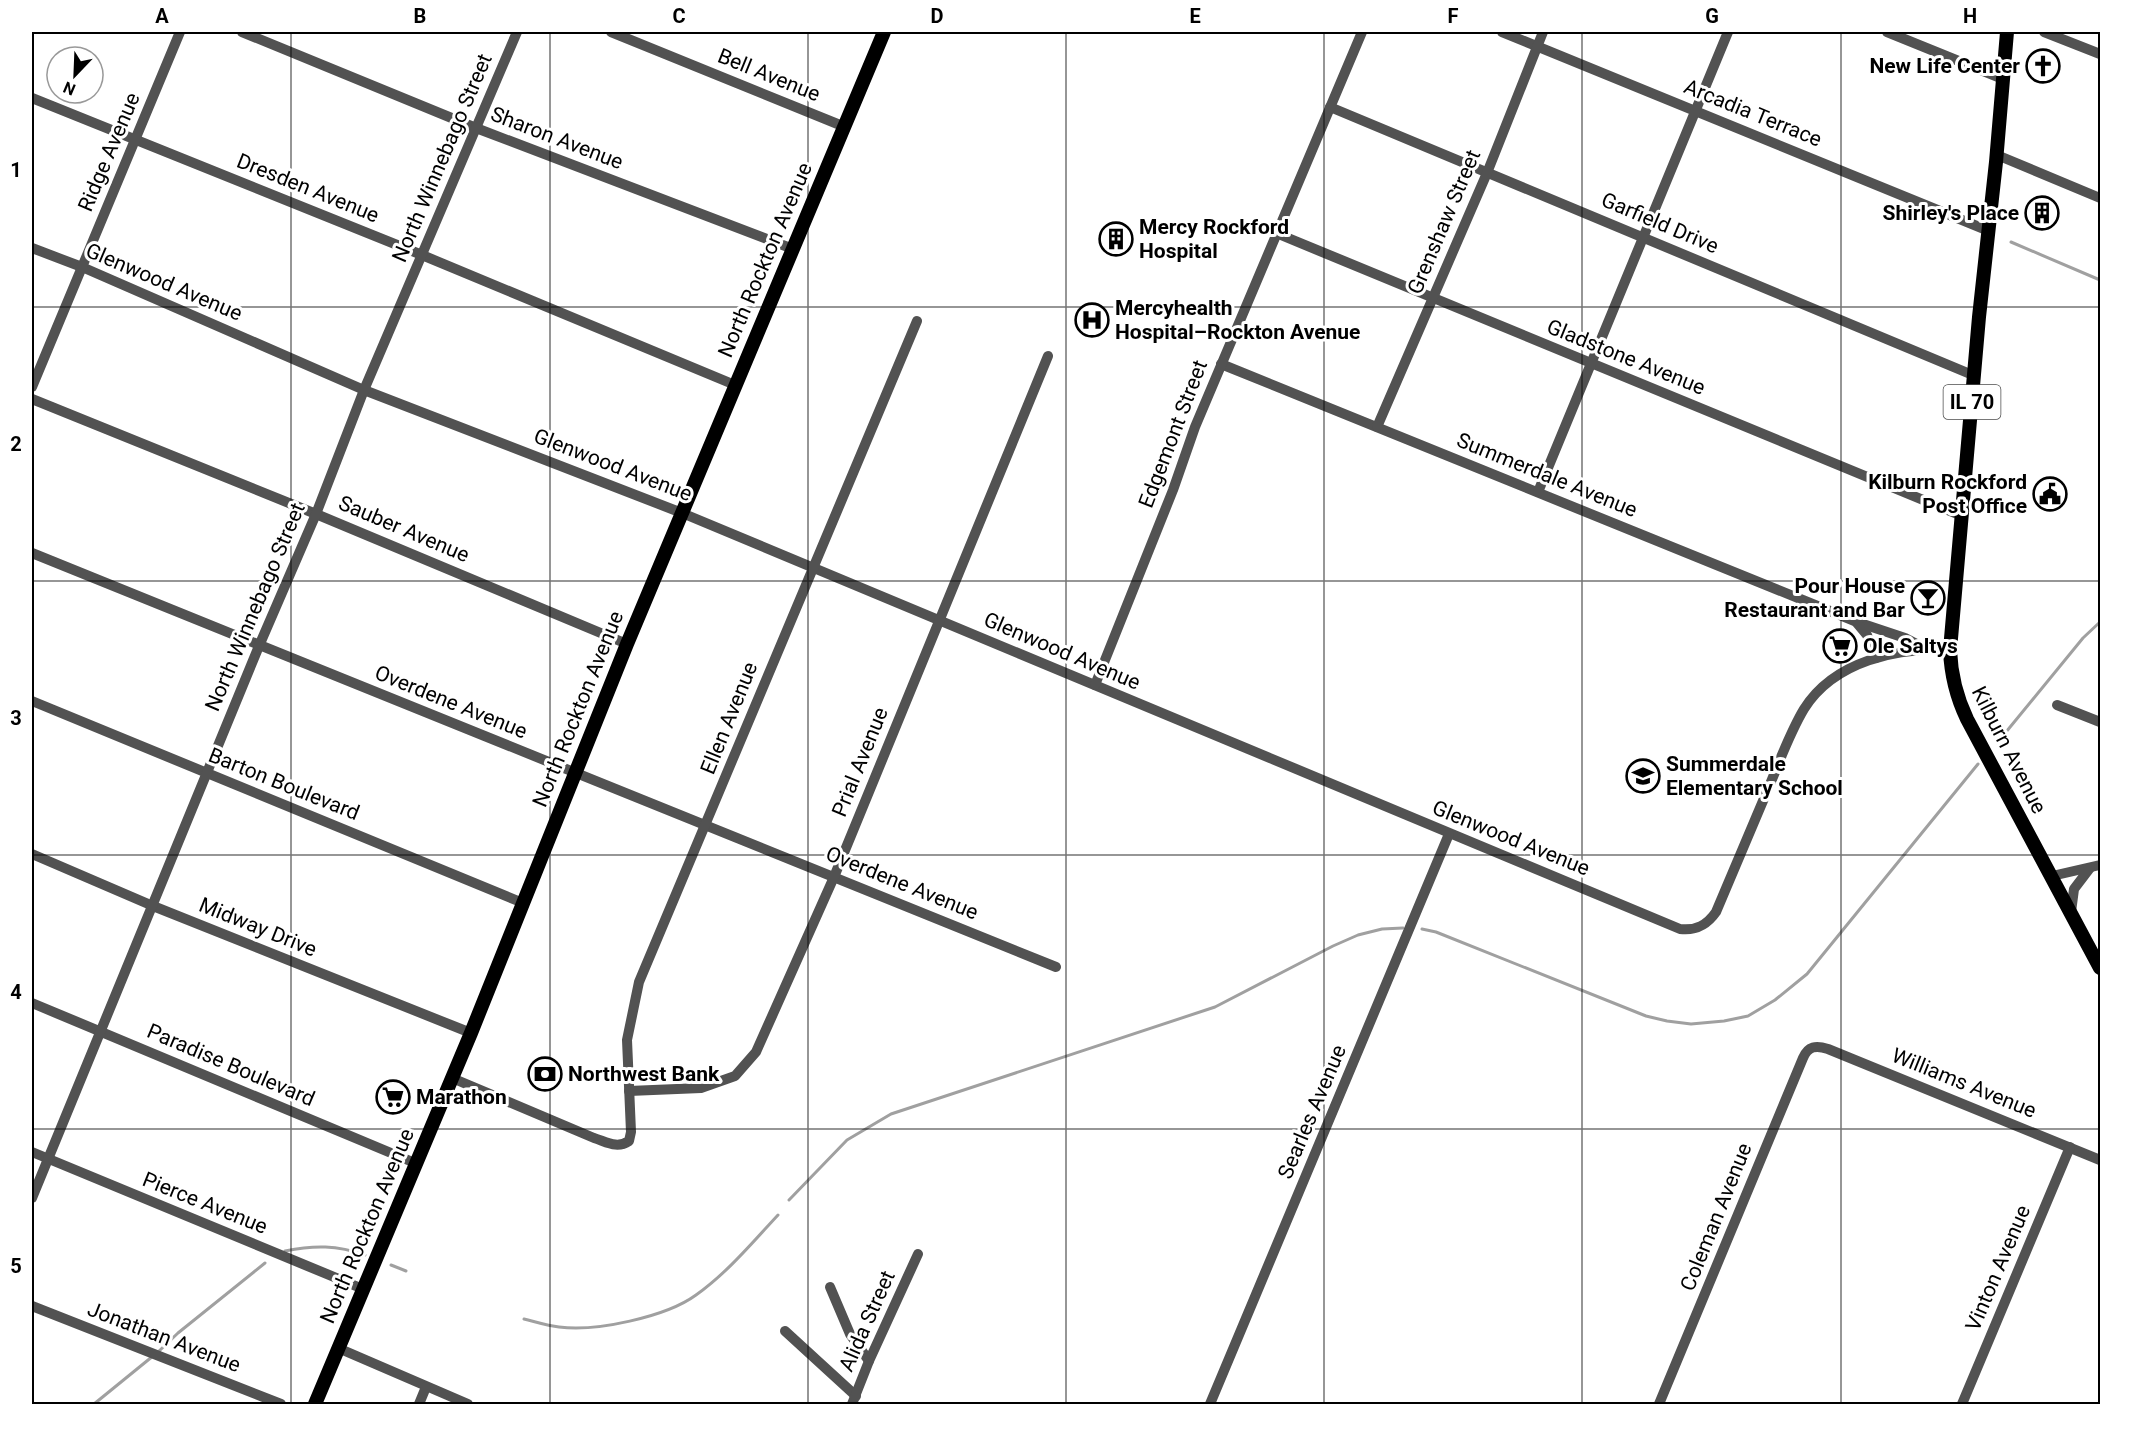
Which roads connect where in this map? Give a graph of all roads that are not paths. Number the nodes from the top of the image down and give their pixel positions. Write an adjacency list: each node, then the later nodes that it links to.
1 (180, 32): 21 (street, Ridge Avenue)
2 (242, 32): 20 (street, Sharon Avenue)
3 (517, 32): 20 (street, North Winnebago Street)
4 (611, 32): 19 (street, Bell Avenue)
5 (884, 32): 19 (main road, North Rockton Avenue)
6 (1362, 32): 17 (street, Edgemont Street)
7 (1502, 32): 13 (street, Arcadia Terrace)
8 (1543, 32): 13 (street, Grenshaw Street)
9 (1728, 32): 18 (street)
10 (1887, 32): 15 (street)
11 (2007, 32): 15 (main road, Kilburn Avenue / IL 70)
12 (2044, 32): 14 (street)
13 (1537, 46): 18 (street, Arcadia Terrace); 23 (street, Grenshaw Street)
14 (2100, 54)
15 (2003, 78): 22 (main road, Kilburn Avenue / IL 70)
16 (32, 98): 21 (street, Dresden Avenue)
17 (1330, 107): 23 (street, Garfield Drive); 26 (street, Edgemont Street)
18 (1695, 110): 25 (street, Arcadia Terrace); 27 (street)
19 (845, 127): 29 (main road, North Rockton Avenue)
20 (476, 128): 29 (street, Sharon Avenue); 30 (street, North Winnebago Street)
21 (135, 140): 30 (street, Dresden Avenue); 31 (street, Ridge Avenue)
22 (1997, 155): 24 (street); 25 (main road, Kilburn Avenue / IL 70)
23 (1487, 173): 27 (street, Garfield Drive); 32 (street, Grenshaw Street)
24 (2100, 198)
25 (1989, 231): 37 (main road, Kilburn Avenue / IL 70)
26 (1276, 233): 32 (street, Gladstone Avenue); 35 (street, Edgemont Street)
27 (1644, 238): 36 (street); 37 (street, Garfield Drive)
28 (32, 248): 31 (street, Glenwood Avenue)
29 (793, 249): 38 (main road, North Rockton Avenue)
30 (423, 255): 38 (street, Dresden Avenue); 40 (street, North Winnebago Street)
31 (82, 267): 39 (street, Ridge Avenue); 40 (street, Glenwood Avenue)
32 (1433, 299): 36 (street, Gladstone Avenue); 42 (street, Grenshaw Street)
33 (917, 321): 48 (street, Ellen Avenue)
34 (1048, 356): 49 (street, Prial Avenue)
35 (1221, 364): 42 (street, Summerdale Avenue); 56 (street, Edgemont Street)
36 (1591, 364): 43 (street); 46 (street, Gladstone Avenue)
37 (1975, 376): 46 (main road, Kilburn Avenue / IL 70)
38 (735, 385): 44 (main road, North Rockton Avenue)
39 (32, 387)
40 (364, 390): 44 (street, Glenwood Avenue); 45 (street, North Winnebago Street)
41 (32, 399): 45 (street, Sauber Avenue)
42 (1377, 427): 43 (street, Summerdale Avenue)
43 (1538, 492): 50 (street, Summerdale Avenue)
44 (682, 513): 48 (street, Glenwood Avenue); 51 (main road, North Rockton Avenue)
45 (316, 514): 51 (street, Sauber Avenue); 52 (street, North Winnebago Street)
46 (1962, 516): 54 (main road, Kilburn Avenue / IL 70)
47 (32, 553): 52 (street, Overdene Avenue)
48 (812, 568): 49 (street, Glenwood Avenue); 62 (street, Ellen Avenue)
49 (939, 621): 56 (street, Glenwood Avenue); 67 (street, Prial Avenue)
50 (1857, 622): 53 (street, Summerdale Avenue); 55 (street)
51 (627, 644): 60 (main road, North Rockton Avenue)
52 (259, 646): 60 (street, Overdene Avenue); 61 (street, North Winnebago Street)
53 (1925, 648): 54 (street, Glenwood Avenue); 55 (street, Glenwood Avenue)
54 (1950, 650): 66 (main road, Kilburn Avenue / IL 70)
55 (1876, 658): 63 (street, Glenwood Avenue)
56 (1095, 685): 63 (street, Glenwood Avenue)
57 (32, 701): 61 (street, Barton Boulevard)
58 (2057, 705): 59 (street)
59 (2100, 722)
60 (575, 773): 62 (street, Overdene Avenue); 68 (main road, North Rockton Avenue)
61 (206, 774): 68 (street, Barton Boulevard); 69 (street, North Winnebago Street)
62 (706, 826): 67 (street, Overdene Avenue); 78 (street, Ellen Avenue)
63 (1449, 834): 98 (street, Searles Avenue)
64 (32, 854): 69 (street, Midway Drive)
65 (2095, 867): 66 (street); 70 (street)
66 (2052, 876): 70 (main road, Kilburn Avenue / IL 70)
67 (834, 878): 71 (street, Overdene Avenue); 78 (street, Prial Avenue)
68 (523, 903): 75 (main road, North Rockton Avenue)
69 (153, 906): 74 (street, North Winnebago Street); 75 (street, Midway Drive)
70 (2071, 912): 72 (main road, Kilburn Avenue / IL 70)
71 (1056, 967)
72 (2100, 968)
73 (32, 1003): 74 (street, Paradise Boulevard)
74 (99, 1031): 81 (street, North Winnebago Street); 83 (street, Paradise Boulevard)
75 (471, 1033): 77 (main road, North Rockton Avenue)
76 (1812, 1047): 79 (street, Williams Avenue); 99 (street, Coleman Avenue)
77 (452, 1078): 78 (street, Ellen Avenue); 83 (main road, North Rockton Avenue)
78 (629, 1091)
79 (2070, 1147): 82 (street, Williams Avenue); 100 (street, Vinton Avenue)
80 (32, 1152): 81 (street, Pierce Avenue)
81 (48, 1159): 84 (street, North Winnebago Street); 87 (street, Pierce Avenue)
82 (2100, 1160)
83 (415, 1163): 87 (main road, North Rockton Avenue)
84 (32, 1198)
85 (918, 1254): 91 (street, Alida Street)
86 (830, 1287): 91 (street)
87 (363, 1289): 90 (main road, North Rockton Avenue)
88 (32, 1306): 94 (street, Jonathan Avenue)
89 (785, 1331): 93 (street)
90 (338, 1348): 92 (street); 95 (main road, North Rockton Avenue)
91 (869, 1361): 93 (street, Alida Street)
92 (426, 1387): 96 (street); 97 (street)
93 (854, 1400)
94 (281, 1404)
95 (315, 1404)
96 (419, 1404)
97 (468, 1404)
98 (1210, 1404)
99 (1659, 1404)
100 (1962, 1404)

